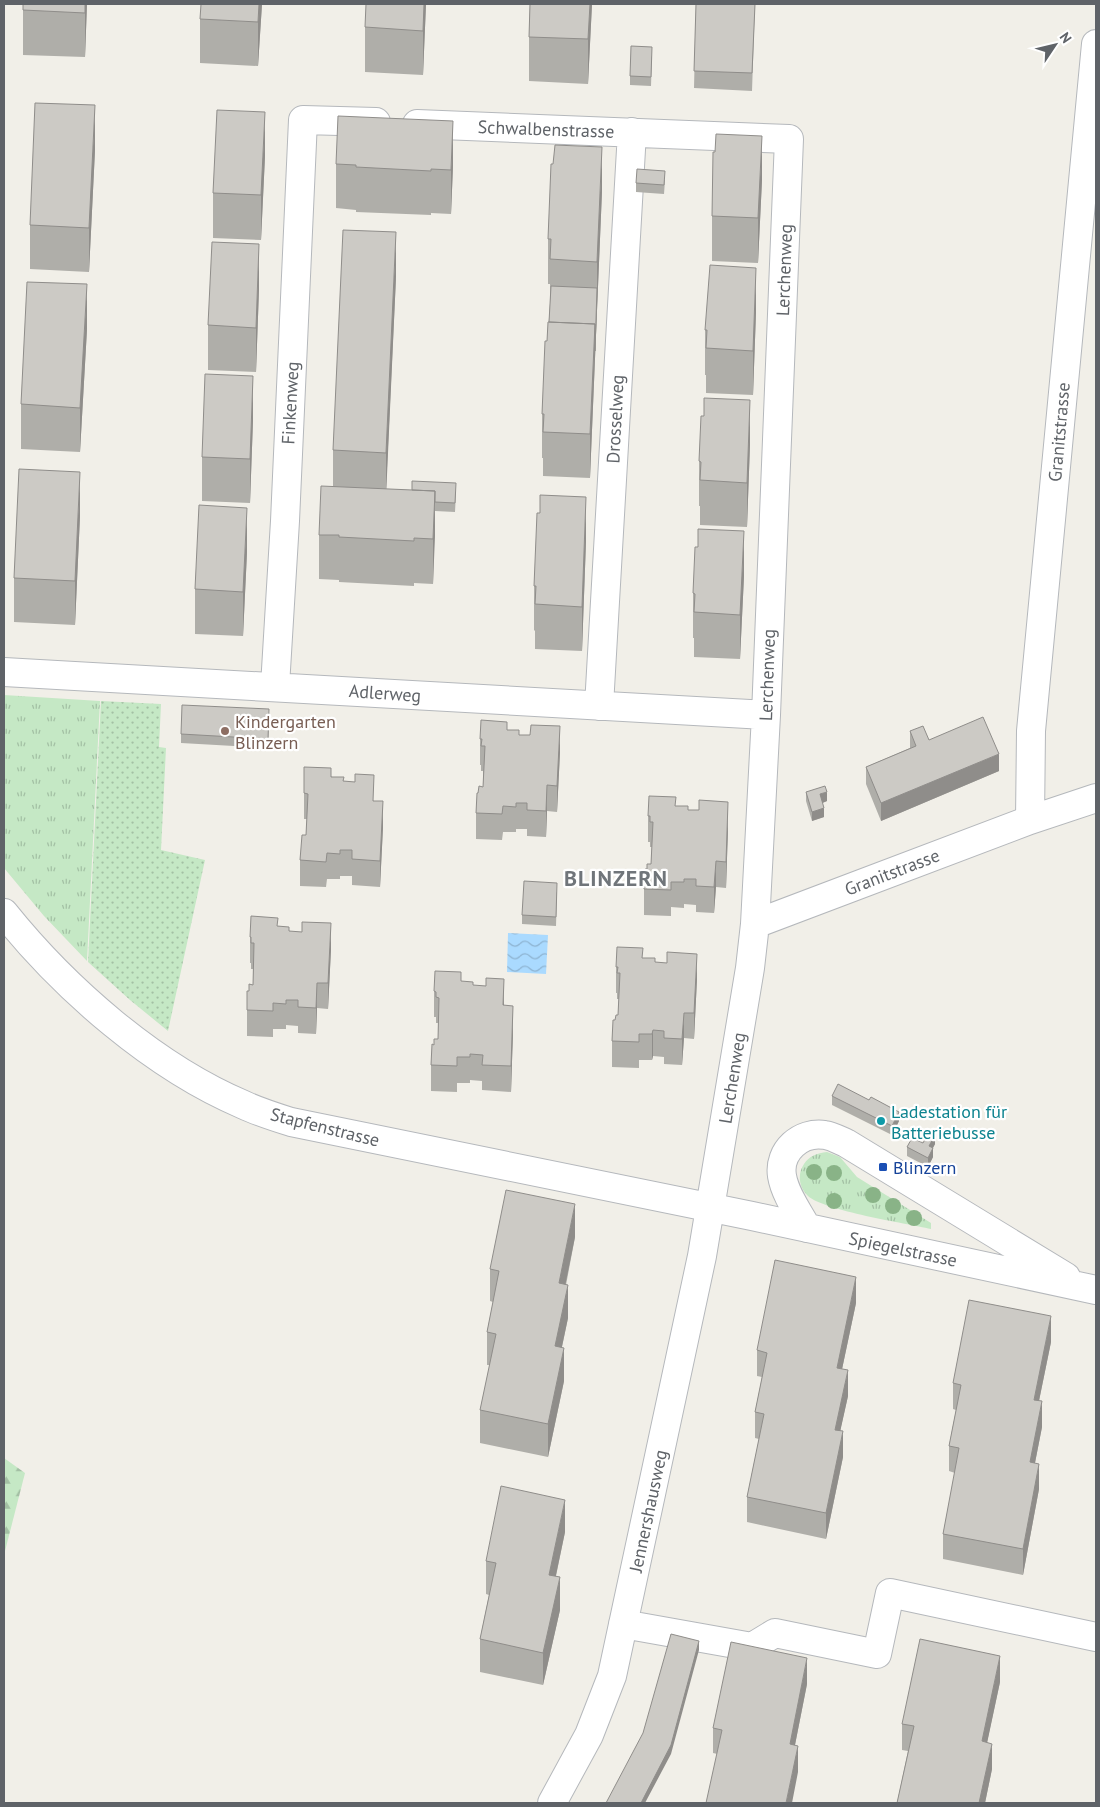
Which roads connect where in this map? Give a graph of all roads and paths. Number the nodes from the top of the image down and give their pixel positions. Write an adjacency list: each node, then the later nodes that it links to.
1 (1096, 44): 10 (street, Granitstrasse)
2 (302, 120): 3 (street, Schwalbenstrasse); 6 (street, Finkenweg)
3 (632, 132): 4 (street, Schwalbenstrasse); 7 (street, Drosselweg)
4 (789, 138): 8 (street, Lerchenweg)
5 (4, 672): 6 (street, Adlerweg)
6 (275, 686): 7 (street, Adlerweg)
7 (599, 706): 8 (street, Adlerweg)
8 (766, 715): 12 (street, Lerchenweg)
9 (1096, 798): 10 (street, Granitstrasse)
10 (1030, 820): 12 (street, Granitstrasse)
11 (4, 913): 13 (street, Stapfenstrasse)
12 (755, 924): 13 (street, Lerchenweg)
13 (710, 1208): 14 (street, Spiegelstrasse); 16 (street, Jennershausweg)
14 (807, 1228): 15 (street, Spiegelstrasse); 15 (street)
15 (1090, 1289)
16 (623, 1624): 17 (street); 18 (street, Jennershausweg)
17 (1096, 1637)
18 (552, 1803)

